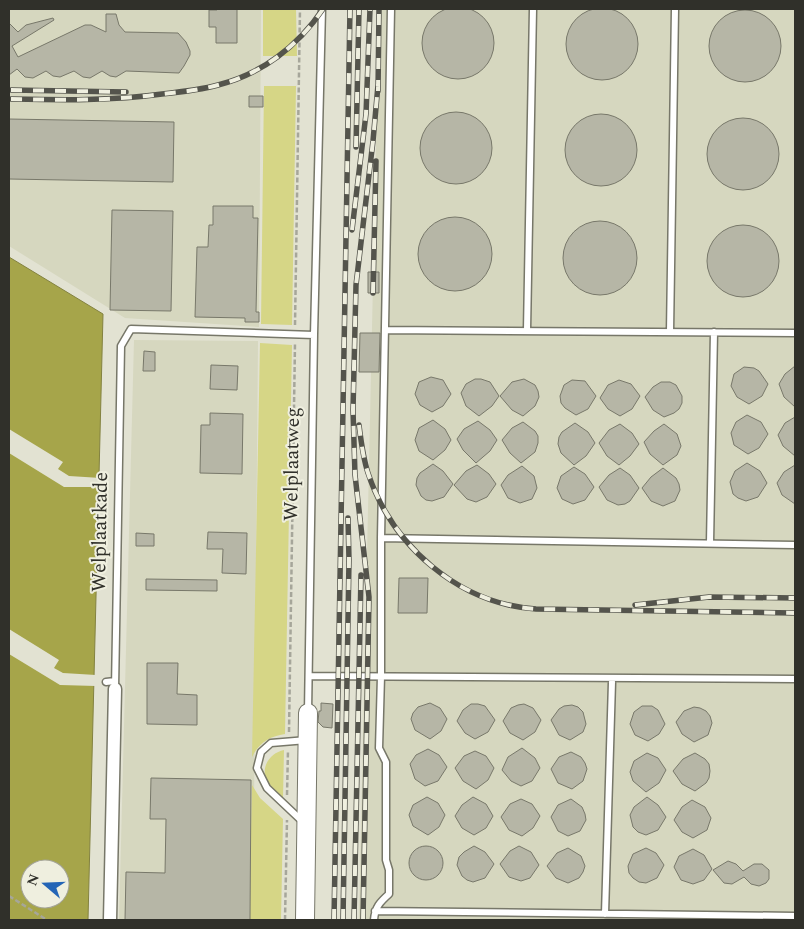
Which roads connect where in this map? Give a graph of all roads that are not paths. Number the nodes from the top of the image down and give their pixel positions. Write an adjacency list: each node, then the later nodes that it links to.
1 (322, 9): 10 (lane, Welplaatweg)
2 (391, 9): 5 (lane)
3 (533, 9): 6 (lane)
4 (675, 9): 7 (lane)
5 (385, 330): 6 (lane); 11 (lane)
6 (527, 330): 7 (lane)
7 (670, 332): 8 (lane)
8 (714, 332): 9 (lane); 12 (lane)
9 (795, 332)
10 (314, 335): 14 (lane, Welplaatweg); 18 (lane, Welplaatkade)
11 (382, 538): 12 (lane); 15 (lane)
12 (710, 543): 13 (lane)
13 (795, 544)
14 (310, 676): 15 (lane); 19 (lane, Welplaatweg)
15 (381, 676): 16 (lane); 22 (lane)
16 (795, 679)
17 (612, 682): 23 (lane)
18 (112, 684): 25 (street, Welplaatkade)
19 (308, 713): 20 (street, Welplaatweg)
20 (308, 740): 21 (street, Welplaatweg); 21 (lane)
21 (307, 825): 26 (street, Welplaatweg)
22 (375, 911): 23 (lane); 27 (lane)
23 (605, 914): 24 (lane)
24 (795, 916)
25 (110, 920)
26 (304, 920)
27 (374, 920)

